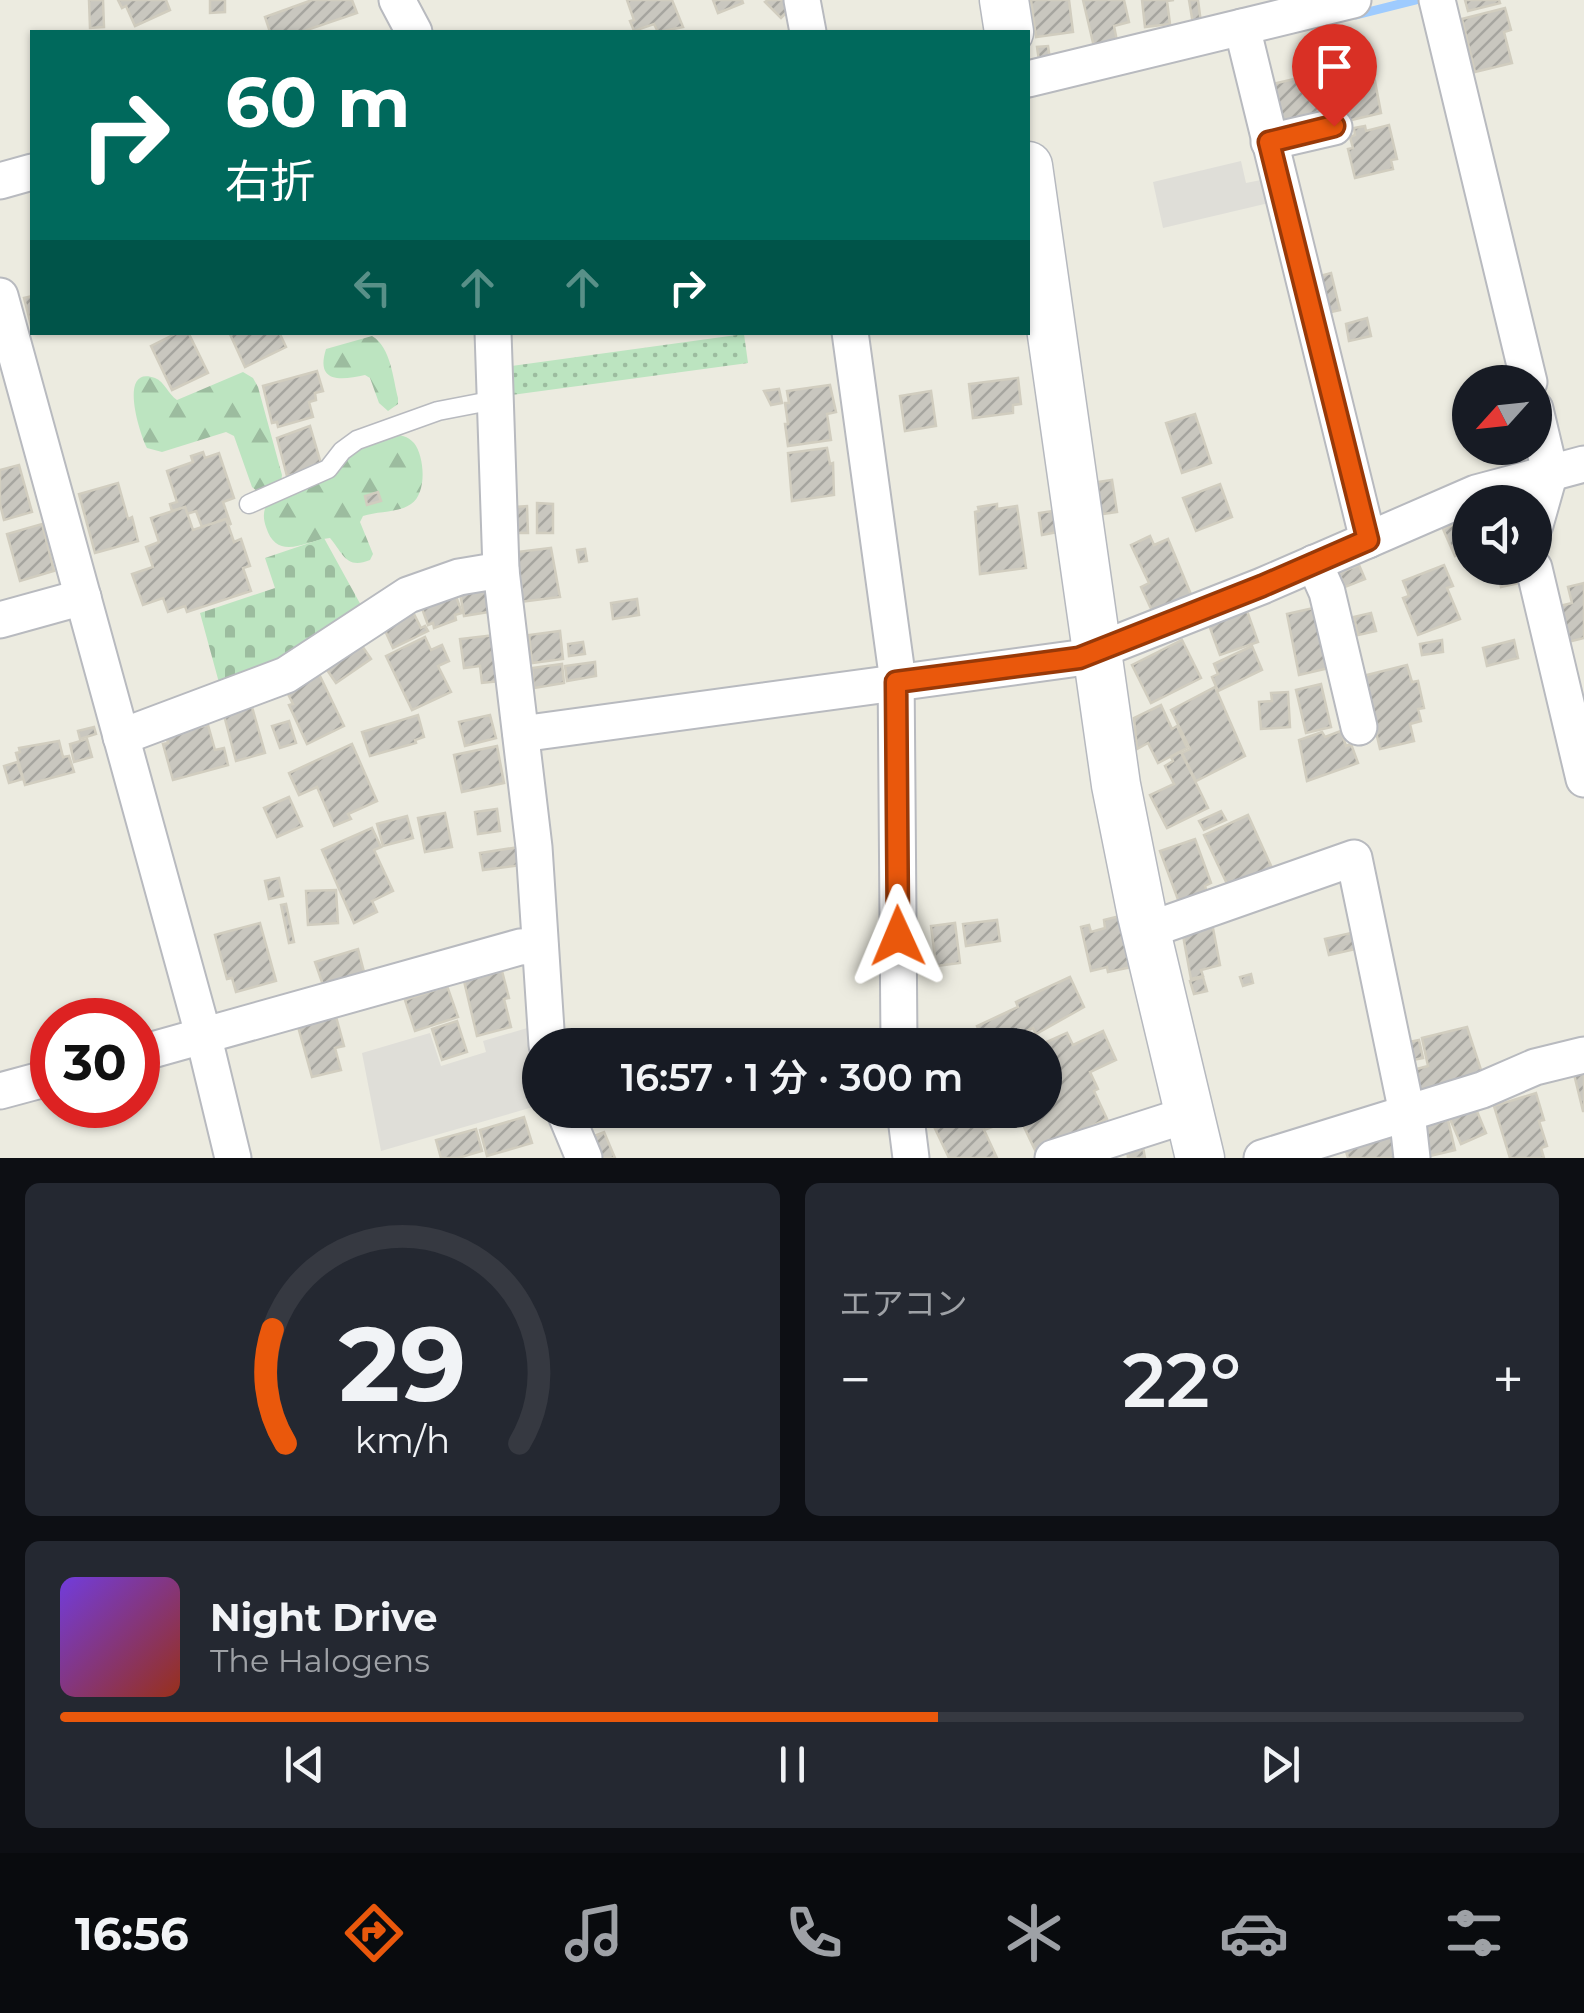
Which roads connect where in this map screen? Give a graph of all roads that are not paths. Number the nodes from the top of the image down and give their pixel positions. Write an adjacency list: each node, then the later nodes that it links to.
1 (397, 0): 7 (street)
2 (802, 0): 8 (street)
3 (1004, 0): 9 (street)
4 (1353, 0): 6 (street)
5 (1436, 0): 19 (street)
6 (1242, 27): 10 (street); 12 (street)
7 (413, 30)
8 (808, 30)
9 (1009, 30)
10 (1030, 79)
11 (1334, 126): 12 (street)
12 (1269, 142): 25 (street)
13 (30, 173): 15 (street)
14 (1030, 181): 31 (street)
15 (0, 182)
16 (0, 296): 29 (street)
17 (492, 335): 20 (street)
18 (850, 335): 32 (street)
19 (1524, 365)
20 (495, 400): 24 (lane); 27 (street)
21 (1552, 440): 22 (street)
22 (1567, 468): 23 (street); 25 (street)
23 (1552, 495)
24 (249, 504)
25 (1368, 540): 26 (street)
26 (1314, 564): 31 (street); 33 (street)
27 (501, 570): 34 (street); 35 (street)
28 (1538, 585): 36 (street)
29 (83, 597): 30 (street); 35 (street)
30 (0, 620)
31 (1095, 652): 32 (street); 37 (street)
32 (896, 682): 34 (street); 40 (street)
33 (1359, 728)
34 (521, 734): 38 (street)
35 (121, 737): 41 (street)
36 (1584, 778)
37 (1146, 932): 46 (street); 49 (street)
38 (540, 946): 39 (street); 41 (street)
39 (546, 1028)
40 (899, 1028)
41 (203, 1034): 42 (street); 50 (street)
42 (160, 1047)
43 (1584, 1055): 46 (street)
44 (30, 1083): 45 (street)
45 (0, 1091)
46 (1407, 1113): 54 (street); 55 (street)
47 (572, 1128): 51 (street)
48 (908, 1128): 52 (street)
49 (1195, 1136): 53 (street)
50 (234, 1158)
51 (584, 1158)
52 (912, 1158)
53 (1053, 1158)
54 (1262, 1158)
55 (1412, 1158)

